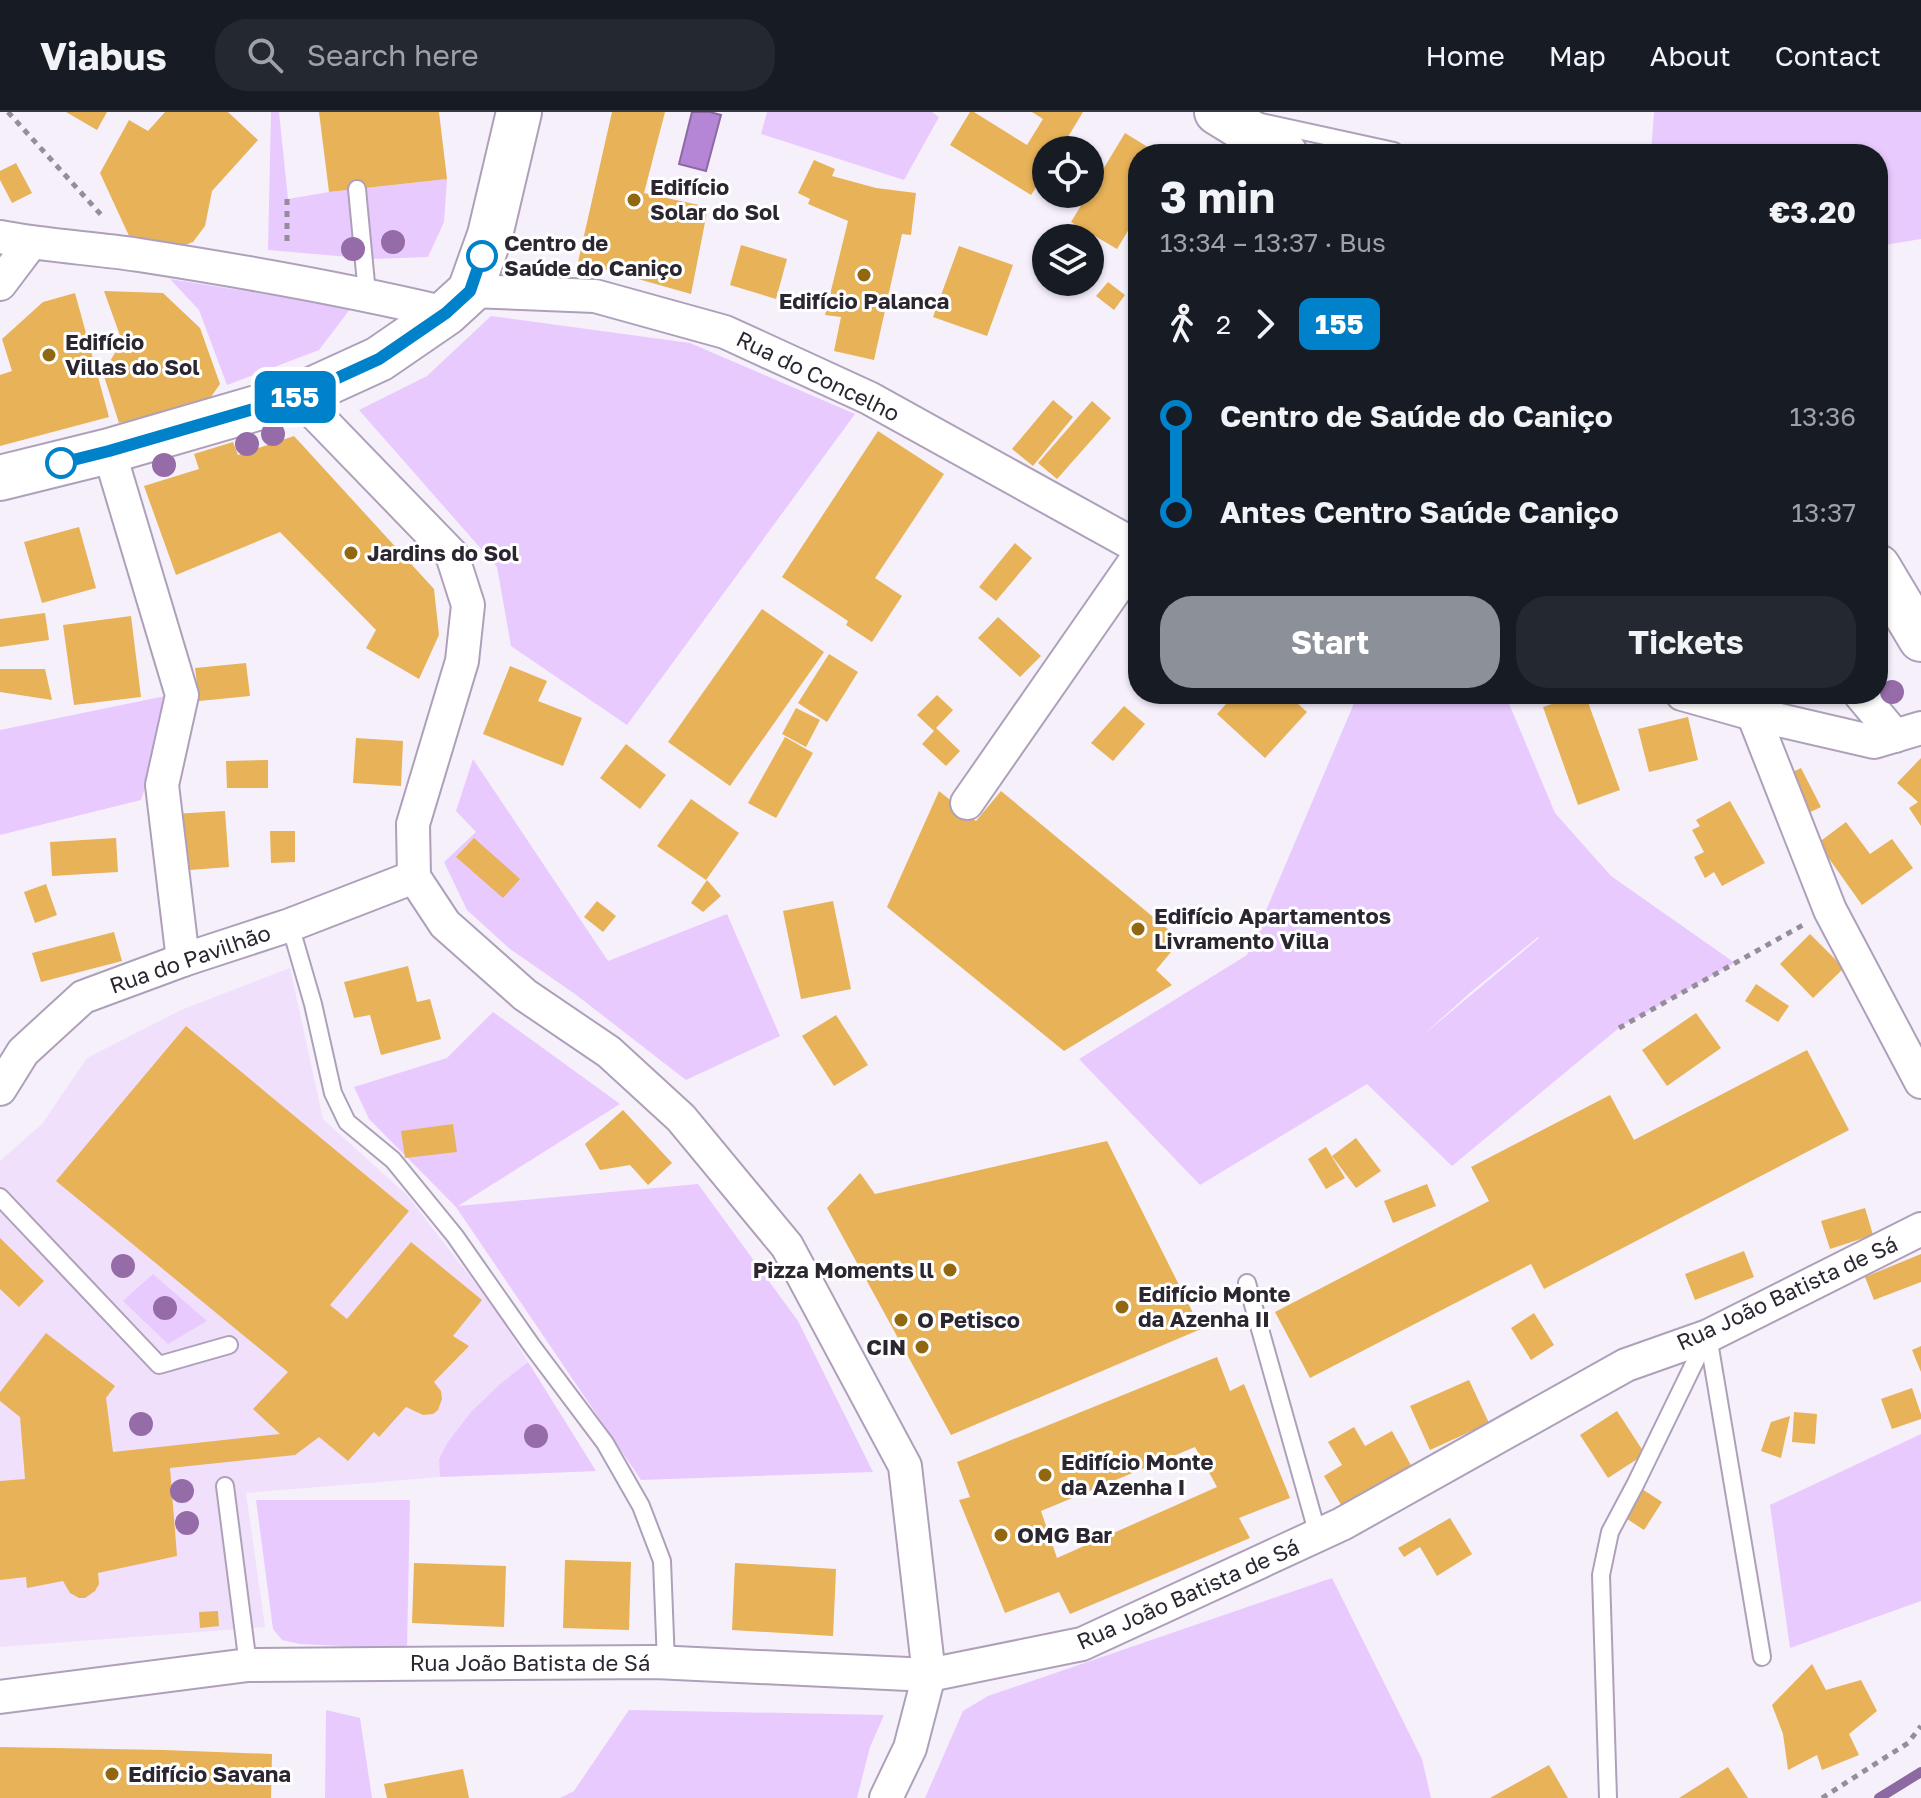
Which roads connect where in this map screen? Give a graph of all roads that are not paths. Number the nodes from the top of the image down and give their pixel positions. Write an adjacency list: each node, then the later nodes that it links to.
1 (519, 112): 10 (street)
2 (1221, 114): 3 (street); 4 (lane)
3 (1269, 144)
4 (1362, 144)
5 (357, 189): 9 (lane)
6 (0, 237): 7 (street, Rua do Concelho)
7 (31, 243): 8 (street); 9 (street, Rua do Concelho)
8 (0, 284)
9 (367, 294): 10 (street, Rua do Concelho)
10 (458, 302): 11 (street); 14 (street, Rua do Concelho)
11 (298, 396): 12 (street); 23 (street)
12 (109, 451): 13 (street); 25 (street)
13 (0, 478)
14 (1128, 541)
15 (1128, 571): 22 (street)
16 (1888, 584): 17 (street)
17 (1921, 639)
18 (1718, 704): 20 (street)
19 (1873, 704): 21 (street)
20 (1753, 714): 21 (street); 26 (street)
21 (1908, 732)
22 (967, 803)
23 (414, 877): 24 (street, Rua do Pavilhão); 38 (street)
24 (290, 925): 25 (street, Rua do Pavilhão); 36 (lane)
25 (183, 960): 27 (street, Rua do Pavilhão)
26 (1921, 1082)
27 (0, 1089)
28 (0, 1197): 32 (lane)
29 (1921, 1229): 31 (street, Rua João Batista de Sá)
30 (1247, 1283): 34 (lane)
31 (1708, 1336): 34 (street, Rua João Batista de Sá); 35 (lane); 41 (lane)
32 (229, 1345)
33 (225, 1486): 37 (lane)
34 (1318, 1535): 38 (street, Rua João Batista de Sá)
35 (1762, 1657)
36 (666, 1663): 37 (street, Rua João Batista de Sá); 38 (street, Rua João Batista de Sá)
37 (248, 1665): 39 (street, Rua João Batista de Sá)
38 (929, 1675): 40 (street)
39 (0, 1697)
40 (886, 1798)
41 (1608, 1798)

